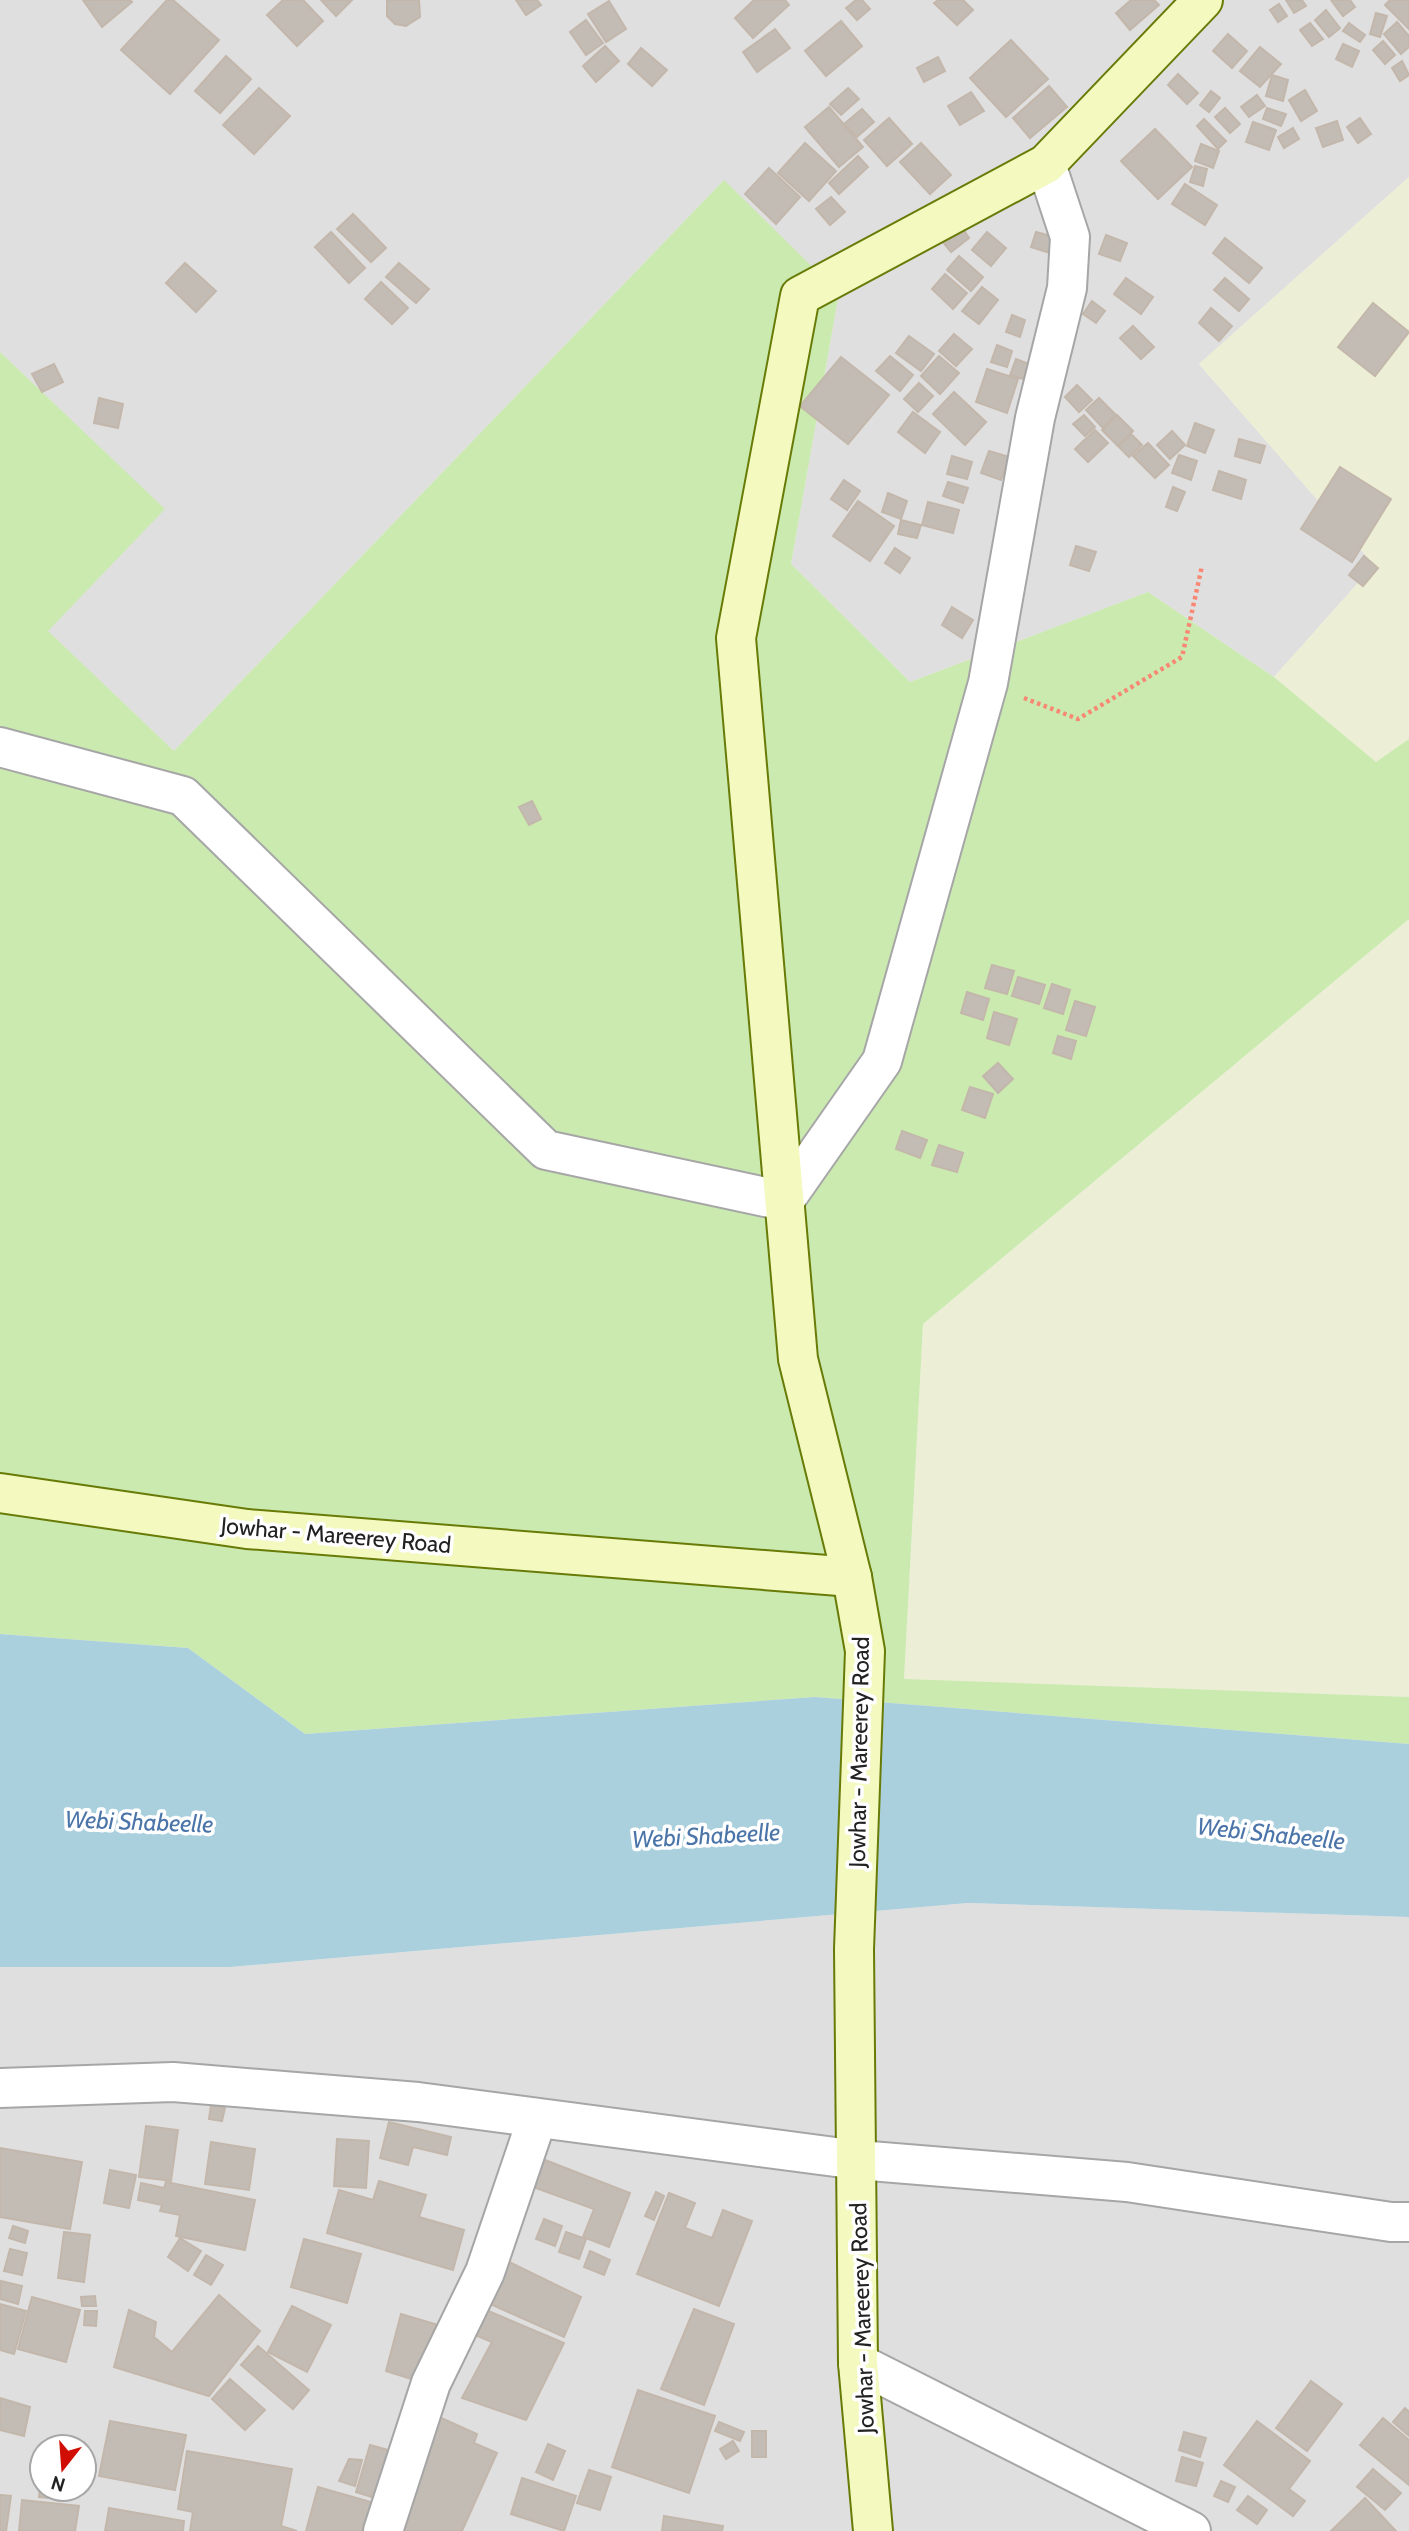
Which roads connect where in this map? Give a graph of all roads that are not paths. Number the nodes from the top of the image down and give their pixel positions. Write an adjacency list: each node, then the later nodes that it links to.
1 (1202, 0): 2 (street)
2 (1046, 164): 4 (street); 4 (street)
3 (0, 747): 4 (street)
4 (784, 1201): 6 (street)
5 (0, 1493): 6 (street, Jowhar - Mareerey Road)
6 (852, 1577): 9 (street, Jowhar - Mareerey Road)
7 (0, 2088): 8 (street)
8 (537, 2119): 9 (street); 12 (street)
9 (858, 2160): 10 (street); 11 (street, Jowhar - Mareerey Road)
10 (1409, 2222)
11 (858, 2363): 13 (street, Jowhar - Mareerey Road); 14 (street)
12 (383, 2531)
13 (873, 2531)
14 (1191, 2531)

